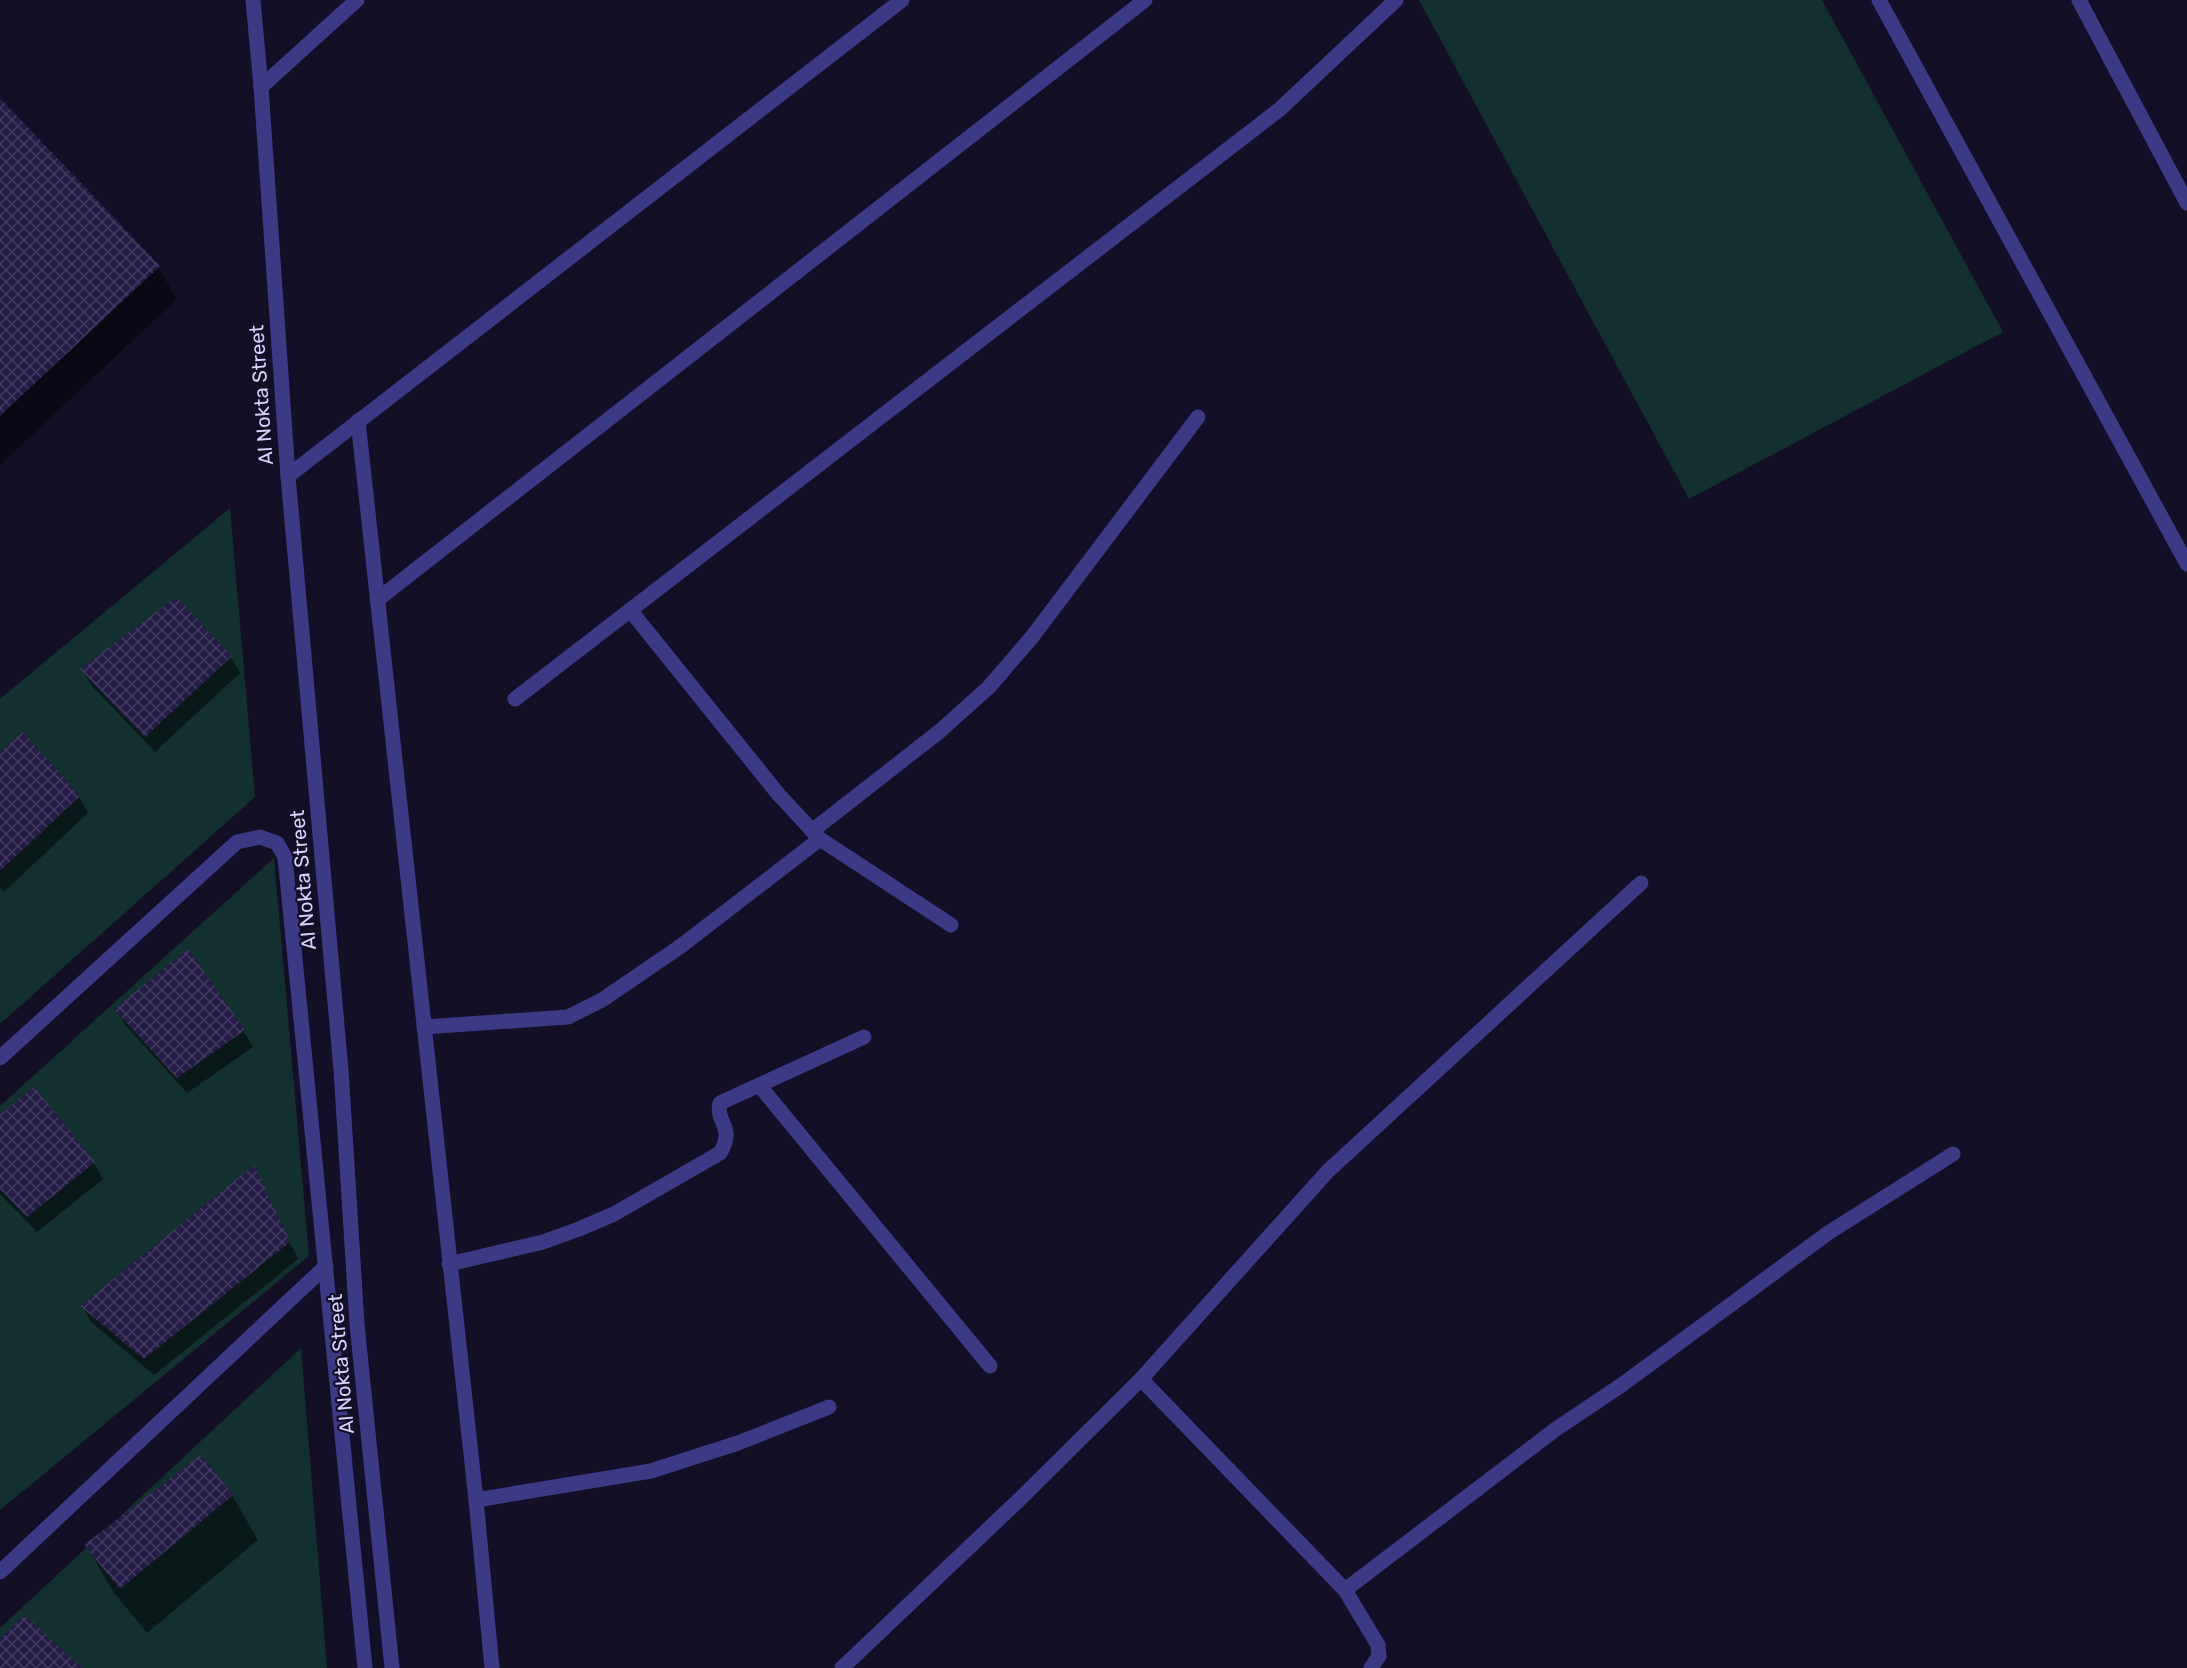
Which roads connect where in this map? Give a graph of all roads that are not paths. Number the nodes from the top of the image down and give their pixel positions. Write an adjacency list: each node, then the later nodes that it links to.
1 (253, 0): 8 (street, Al Nokta Street)
2 (357, 0): 8 (street)
3 (902, 0): 11 (street)
4 (1145, 0): 14 (street)
5 (1396, 0): 15 (street)
6 (1880, 0): 13 (street)
7 (2079, 0): 9 (street)
8 (261, 87): 12 (street, Al Nokta Street)
9 (2187, 203)
10 (1198, 417): 17 (street)
11 (358, 421): 12 (street); 14 (street)
12 (288, 476): 34 (street, Al Nokta Street)
13 (2187, 564)
14 (377, 600): 20 (street)
15 (630, 610): 16 (street); 17 (street)
16 (515, 699)
17 (816, 835): 19 (street); 20 (street)
18 (1641, 883): 28 (street)
19 (951, 925)
20 (424, 1027): 25 (street)
21 (864, 1036): 23 (street)
22 (0, 1058): 26 (street)
23 (759, 1085): 25 (street); 27 (street)
24 (1953, 1154): 32 (street)
25 (449, 1264): 30 (street)
26 (326, 1266): 31 (street); 33 (street)
27 (990, 1366)
28 (1141, 1379): 32 (street); 36 (street)
29 (829, 1407): 30 (street)
30 (476, 1500): 35 (street)
31 (0, 1572)
32 (1345, 1590): 37 (street)
33 (365, 1668)
34 (392, 1668)
35 (492, 1668)
36 (842, 1668)
37 (1371, 1668)

